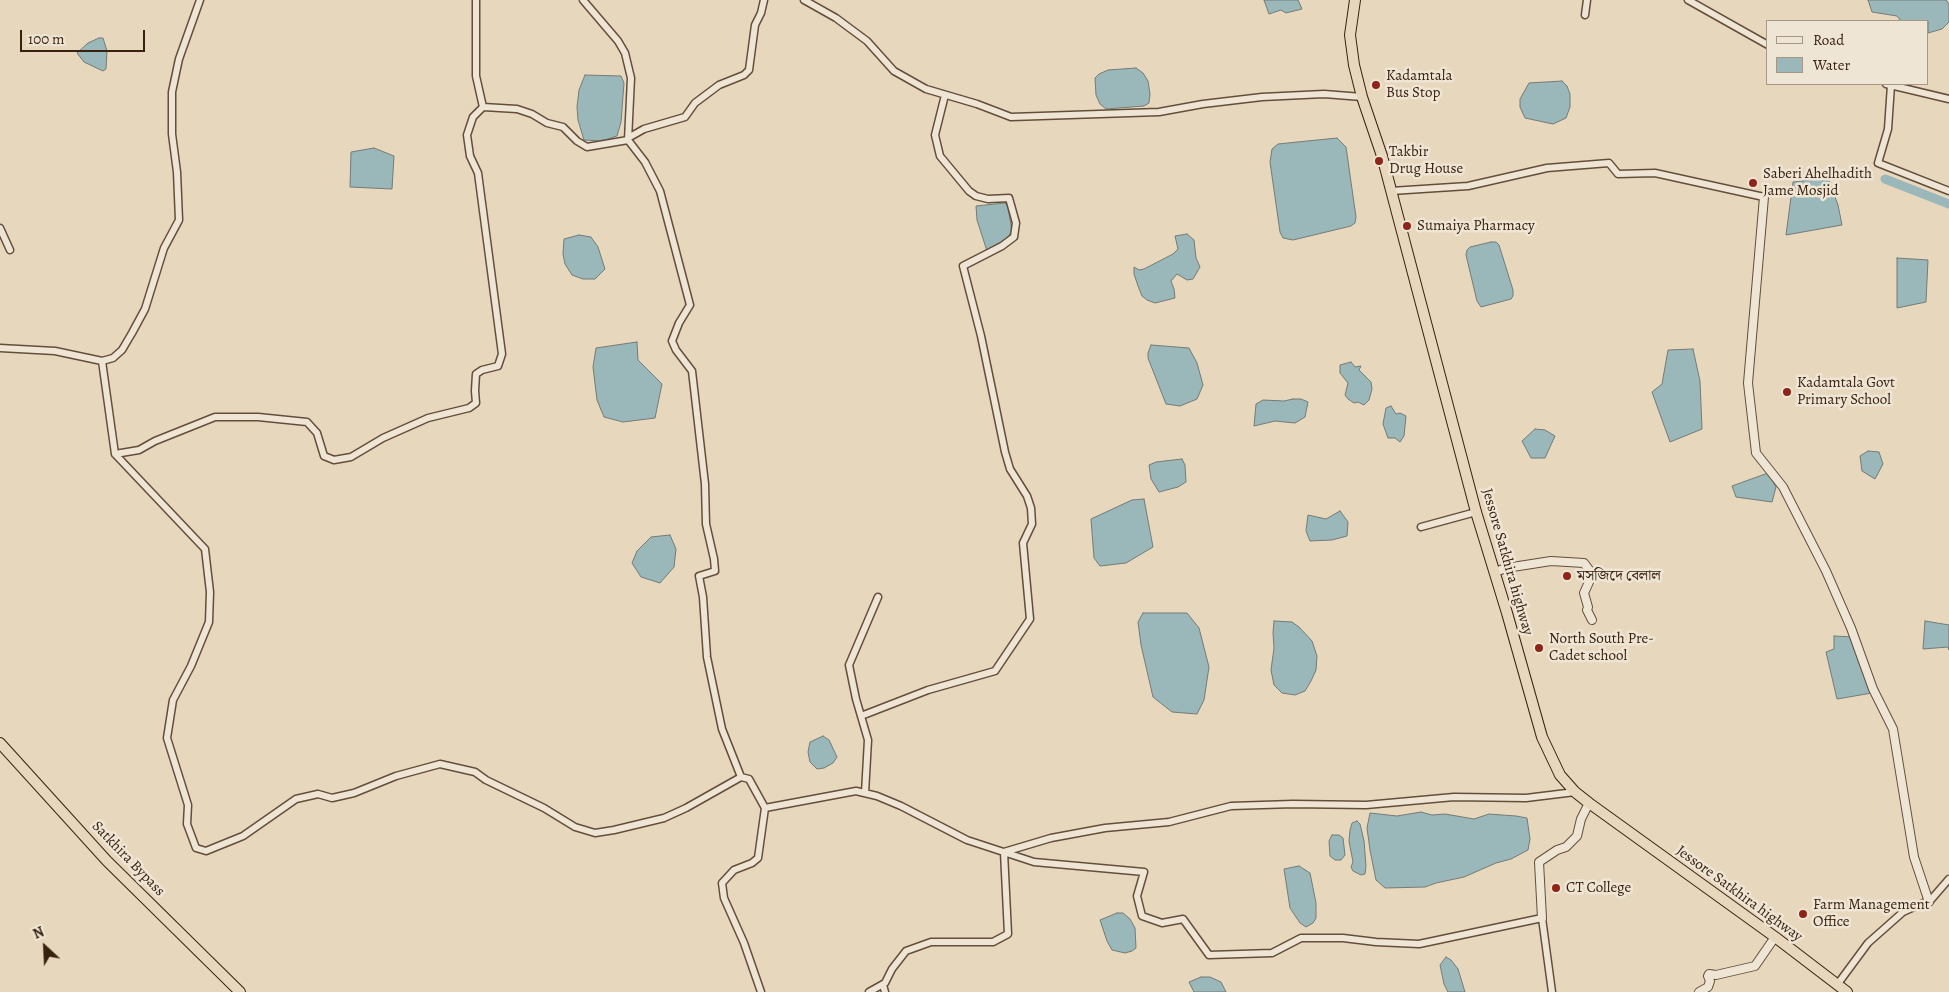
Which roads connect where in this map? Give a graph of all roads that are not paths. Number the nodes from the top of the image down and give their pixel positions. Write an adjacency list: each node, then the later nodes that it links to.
1 (200, 0): 24 (street)
2 (476, 0): 16 (street)
3 (583, 0): 17 (street)
4 (764, 0): 17 (street)
5 (804, 0): 13 (street)
6 (1355, 0): 14 (highway, Jessore Satkhira highway)
7 (1587, 0): 9 (street)
8 (1688, 0): 10 (street)
9 (1584, 15)
10 (1766, 44)
11 (1888, 85): 18 (street)
12 (1892, 85): 15 (street)
13 (945, 95): 14 (street); 31 (street)
14 (1362, 97): 19 (highway, Jessore Satkhira highway)
15 (1949, 99)
16 (483, 107): 17 (street); 25 (street)
17 (628, 139): 33 (street)
18 (1949, 191)
19 (1391, 192): 20 (street); 26 (highway, Jessore Satkhira highway)
20 (1764, 197): 40 (street)
21 (0, 228): 22 (street)
22 (10, 250)
23 (0, 348): 24 (street)
24 (102, 361): 25 (street)
25 (115, 454): 33 (street)
26 (1476, 512): 27 (street); 28 (highway, Jessore Satkhira highway)
27 (1422, 527)
28 (1495, 572): 30 (street); 34 (highway, Jessore Satkhira highway)
29 (878, 597): 31 (street)
30 (1592, 620)
31 (861, 716): 35 (street)
32 (0, 743): 45 (highway, Satkhira Bypass)
33 (741, 777): 37 (street)
34 (1575, 792): 36 (highway, Jessore Satkhira highway); 38 (street)
35 (865, 793): 37 (street); 38 (street)
36 (1590, 803): 41 (street); 42 (highway, Jessore Satkhira highway)
37 (765, 808): 46 (street)
38 (1004, 852): 41 (street); 43 (street)
39 (1949, 878): 40 (street)
40 (1929, 902): 44 (street)
41 (1542, 918): 49 (street)
42 (1774, 937): 44 (highway, Jessore Satkhira highway); 50 (street)
43 (883, 984): 47 (street); 48 (street)
44 (1837, 985): 51 (highway, Jessore Satkhira highway)
45 (240, 992)
46 (761, 992)
47 (869, 992)
48 (885, 992)
49 (1552, 992)
50 (1699, 992)
51 (1847, 992)

